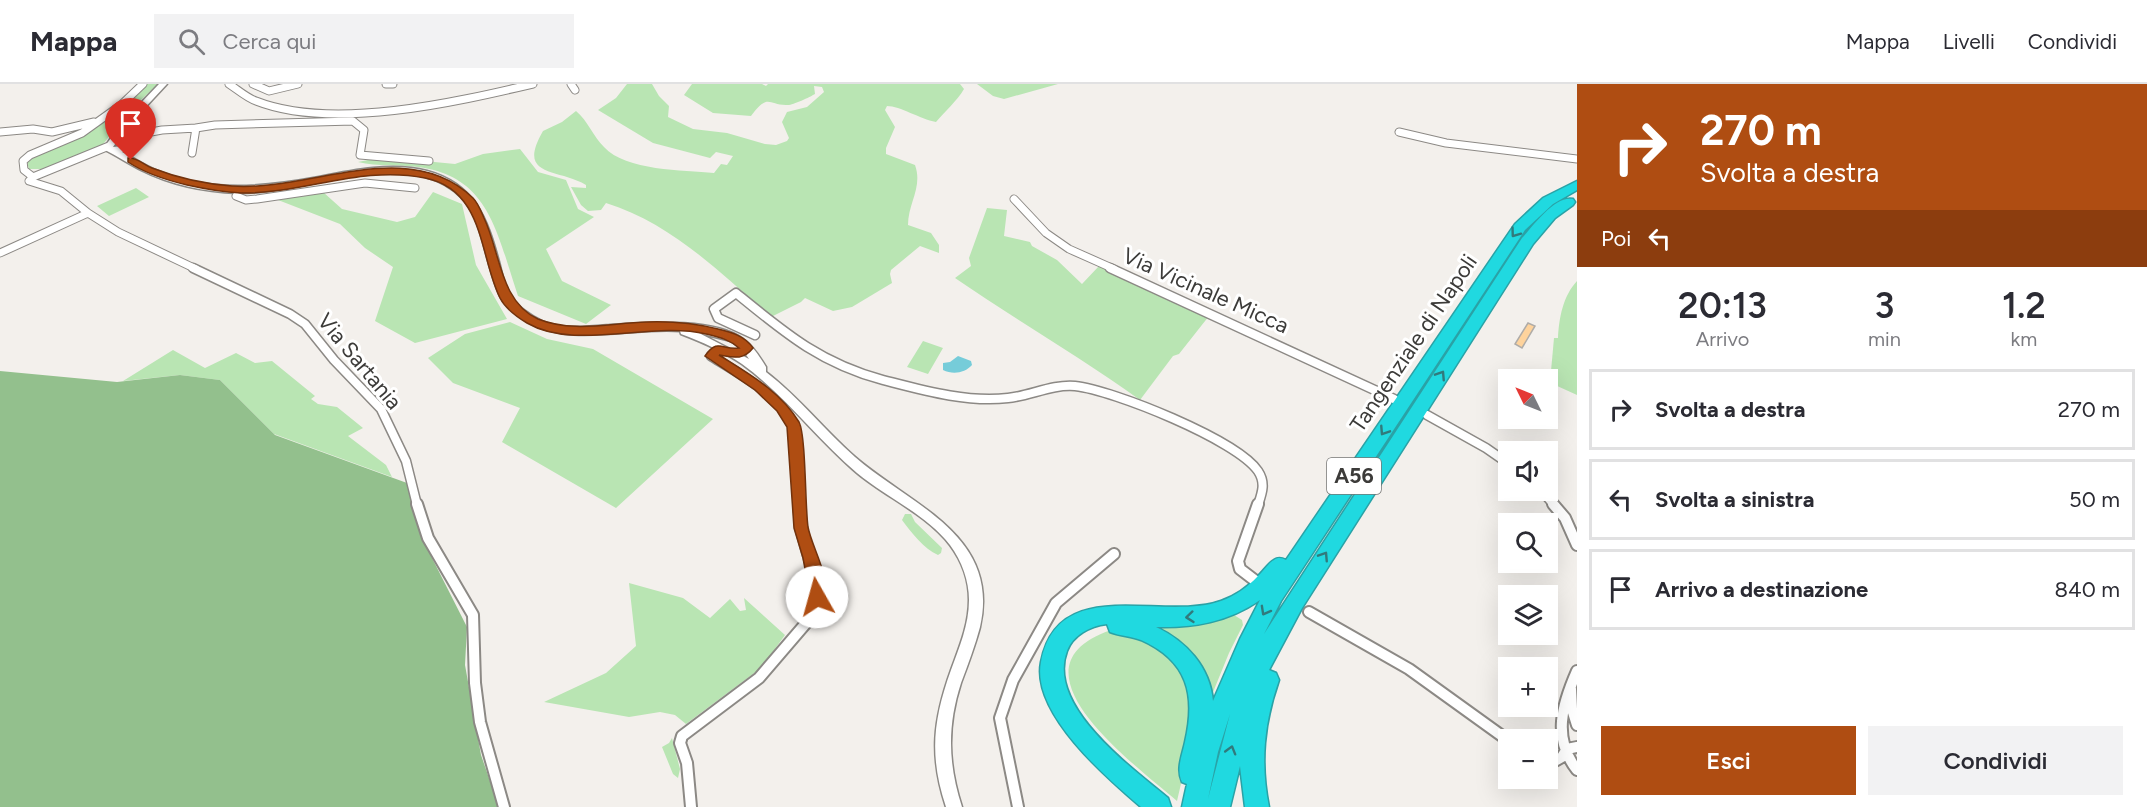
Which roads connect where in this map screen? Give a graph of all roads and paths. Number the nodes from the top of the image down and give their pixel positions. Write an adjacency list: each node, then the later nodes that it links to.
1 (143, 84): 9 (street)
2 (163, 84): 10 (street)
3 (230, 84): 8 (street)
4 (253, 84): 5 (street)
5 (298, 84)
6 (386, 84): 7 (street)
7 (393, 84)
8 (532, 84)
9 (99, 121): 13 (street); 20 (street)
10 (122, 128): 14 (street); 15 (street)
11 (196, 129): 14 (street); 16 (street); 19 (street)
12 (1399, 132): 18 (street)
13 (0, 133)
14 (127, 142): 15 (street); 17 (street)
15 (112, 147): 17 (street); 20 (street)
16 (192, 153)
17 (130, 159): 23 (street)
18 (1577, 159)
19 (429, 161)
20 (33, 177): 26 (street, Via Sartania)
21 (1577, 185): 37 (highway, Tangenziale di Napoli / A56, one-way to 37)
22 (416, 188): 23 (street)
23 (235, 193): 28 (street)
24 (1577, 196): 41 (highway, Tangenziale di Napoli / A56, one-way to 24)
25 (1014, 199): 33 (street, Via Vicinale Micca)
26 (88, 213): 27 (street); 51 (street, Via Sartania)
27 (0, 253)
28 (673, 326): 29 (street); 31 (street)
29 (729, 335): 30 (street); 31 (street)
30 (745, 346): 31 (street); 32 (street); 40 (street)
31 (719, 350): 32 (street); 52 (street)
32 (768, 379): 53 (street)
33 (1394, 399)
34 (1427, 416): 35 (street)
35 (1498, 456)
36 (1550, 501): 38 (street)
37 (1320, 527): 50 (highway, one-way to 50); 56 (highway, Tangenziale di Napoli / A56, one-way to 56)
38 (1577, 545)
39 (1114, 554): 54 (street)
40 (1257, 582)
41 (1302, 607): 45 (street); 57 (highway, Tangenziale di Napoli / A56, one-way to 41); 58 (highway)
42 (1577, 671): 43 (street)
43 (1571, 688): 44 (street); 46 (street)
44 (1577, 725)
45 (1498, 734)
46 (1571, 750): 47 (street); 49 (street)
47 (1558, 758)
48 (1558, 763): 49 (street)
49 (1576, 769)
50 (1162, 802): 55 (highway)
51 (504, 807)
52 (691, 807)
53 (954, 807)
54 (1018, 807)
55 (1183, 807)
56 (1194, 807)
57 (1218, 807)
58 (1257, 807)

